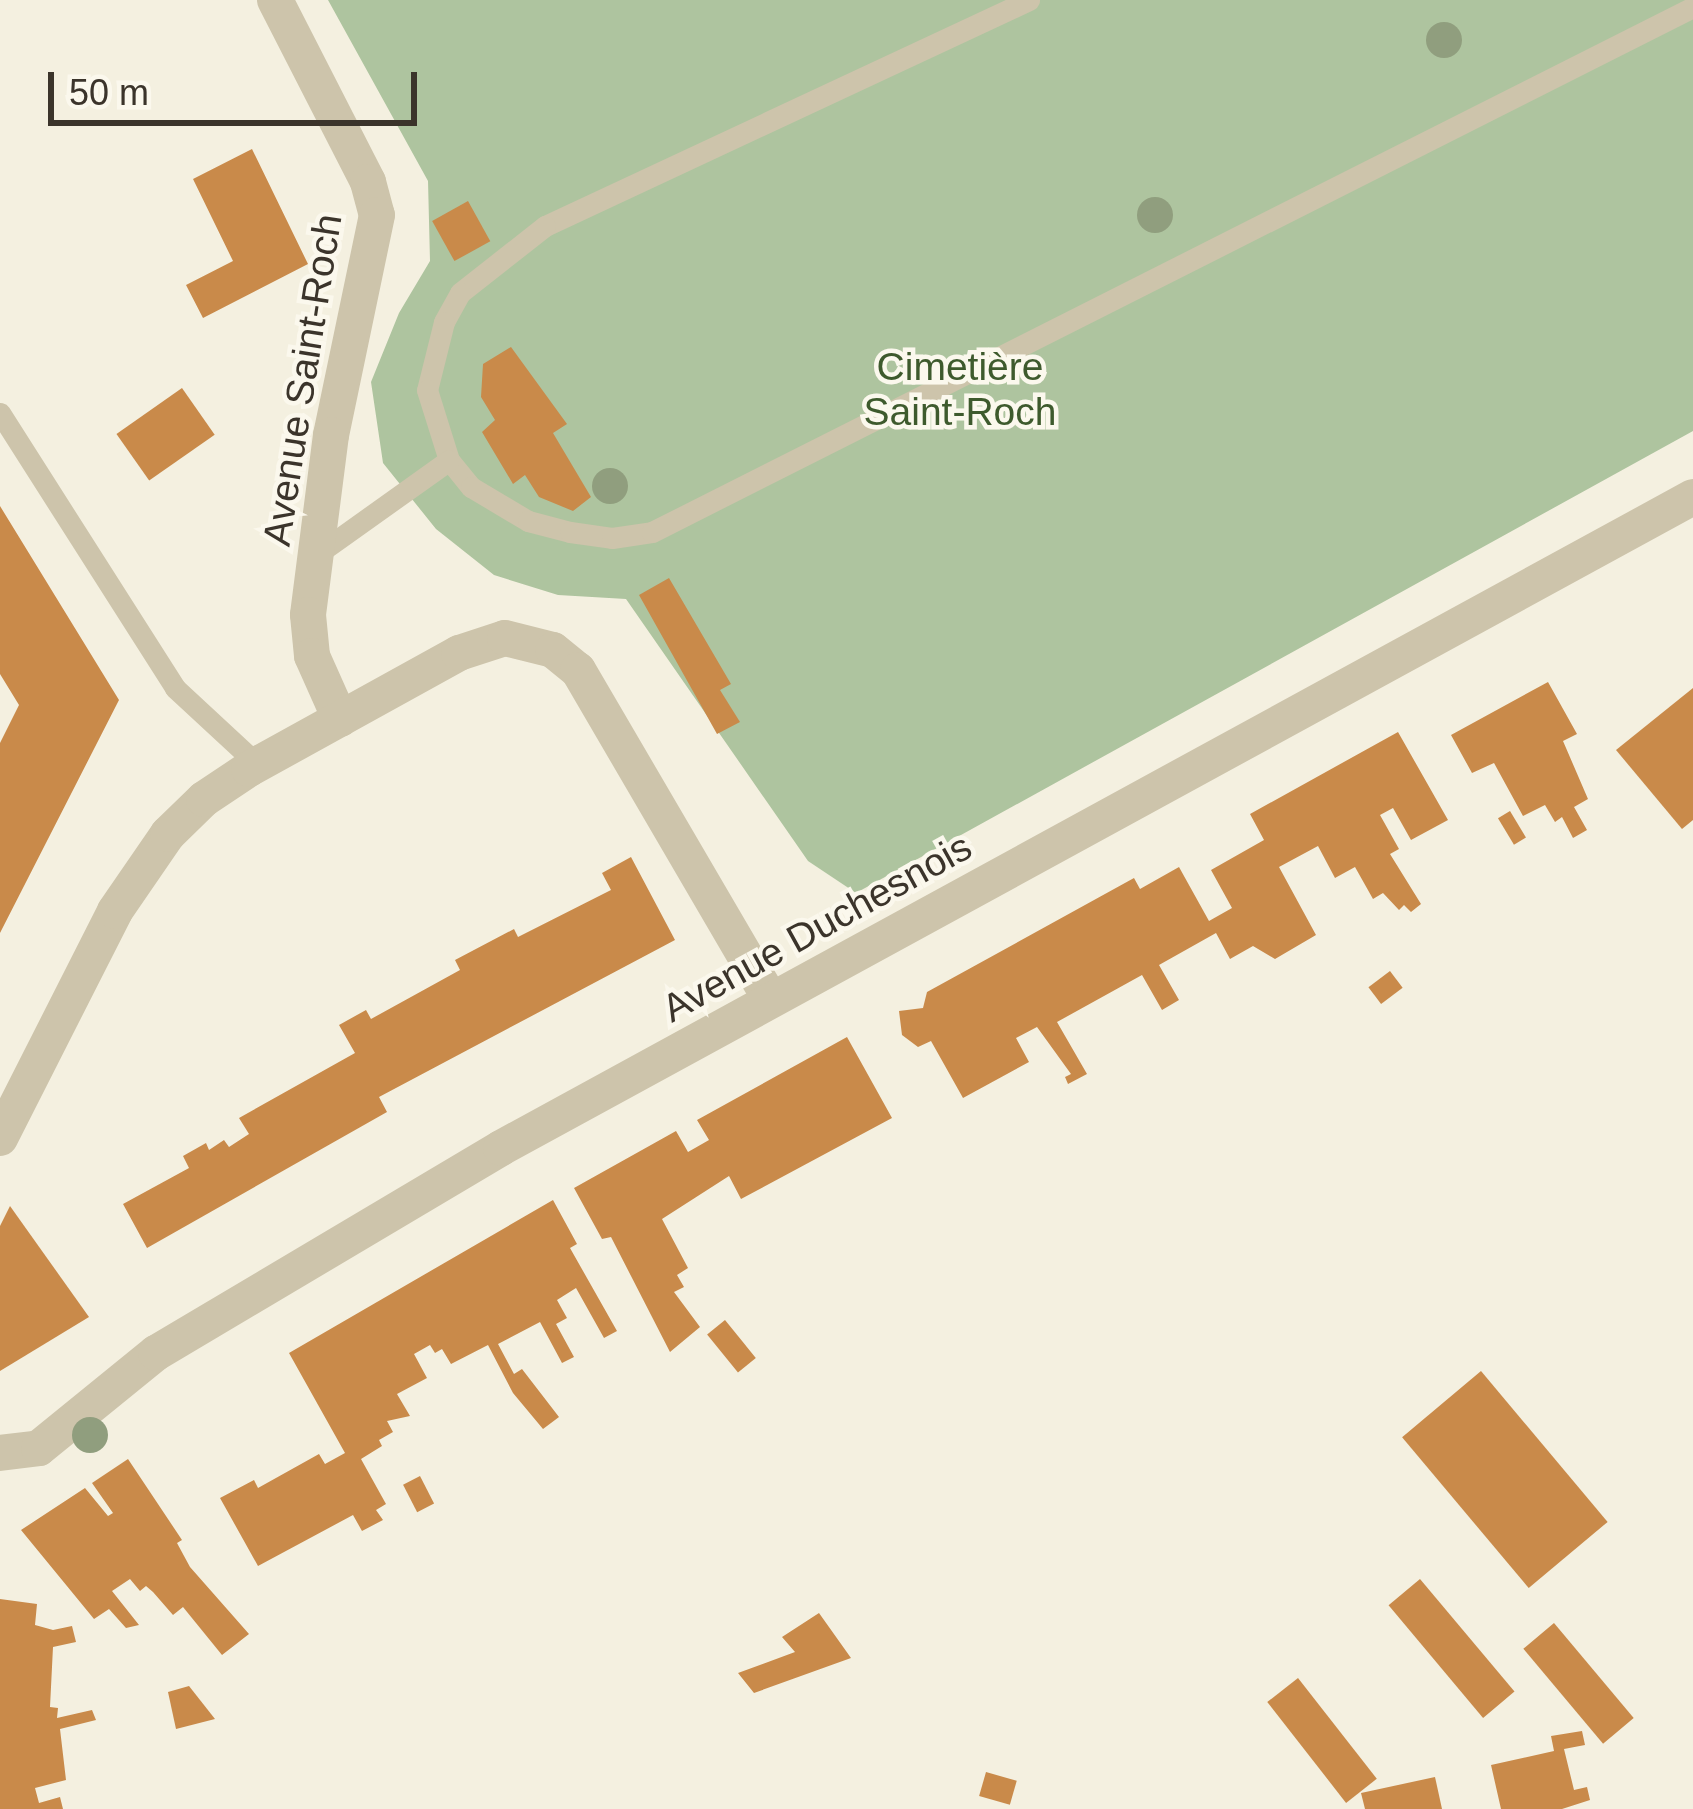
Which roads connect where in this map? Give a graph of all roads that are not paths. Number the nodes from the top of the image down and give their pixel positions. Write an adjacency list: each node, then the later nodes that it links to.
1 (275, 0): 7 (street, Avenue Saint-Roch)
2 (1029, 0): 5 (lane)
3 (1693, 7): 5 (lane)
4 (0, 413): 9 (lane)
5 (449, 460): 7 (lane)
6 (1693, 497): 10 (street, Avenue Duchesnois)
7 (316, 555): 8 (street, Avenue Saint-Roch)
8 (340, 719): 9 (street); 10 (street)
9 (257, 764): 11 (street)
10 (771, 1000): 12 (street, Avenue Duchesnois)
11 (0, 1138)
12 (0, 1454)

